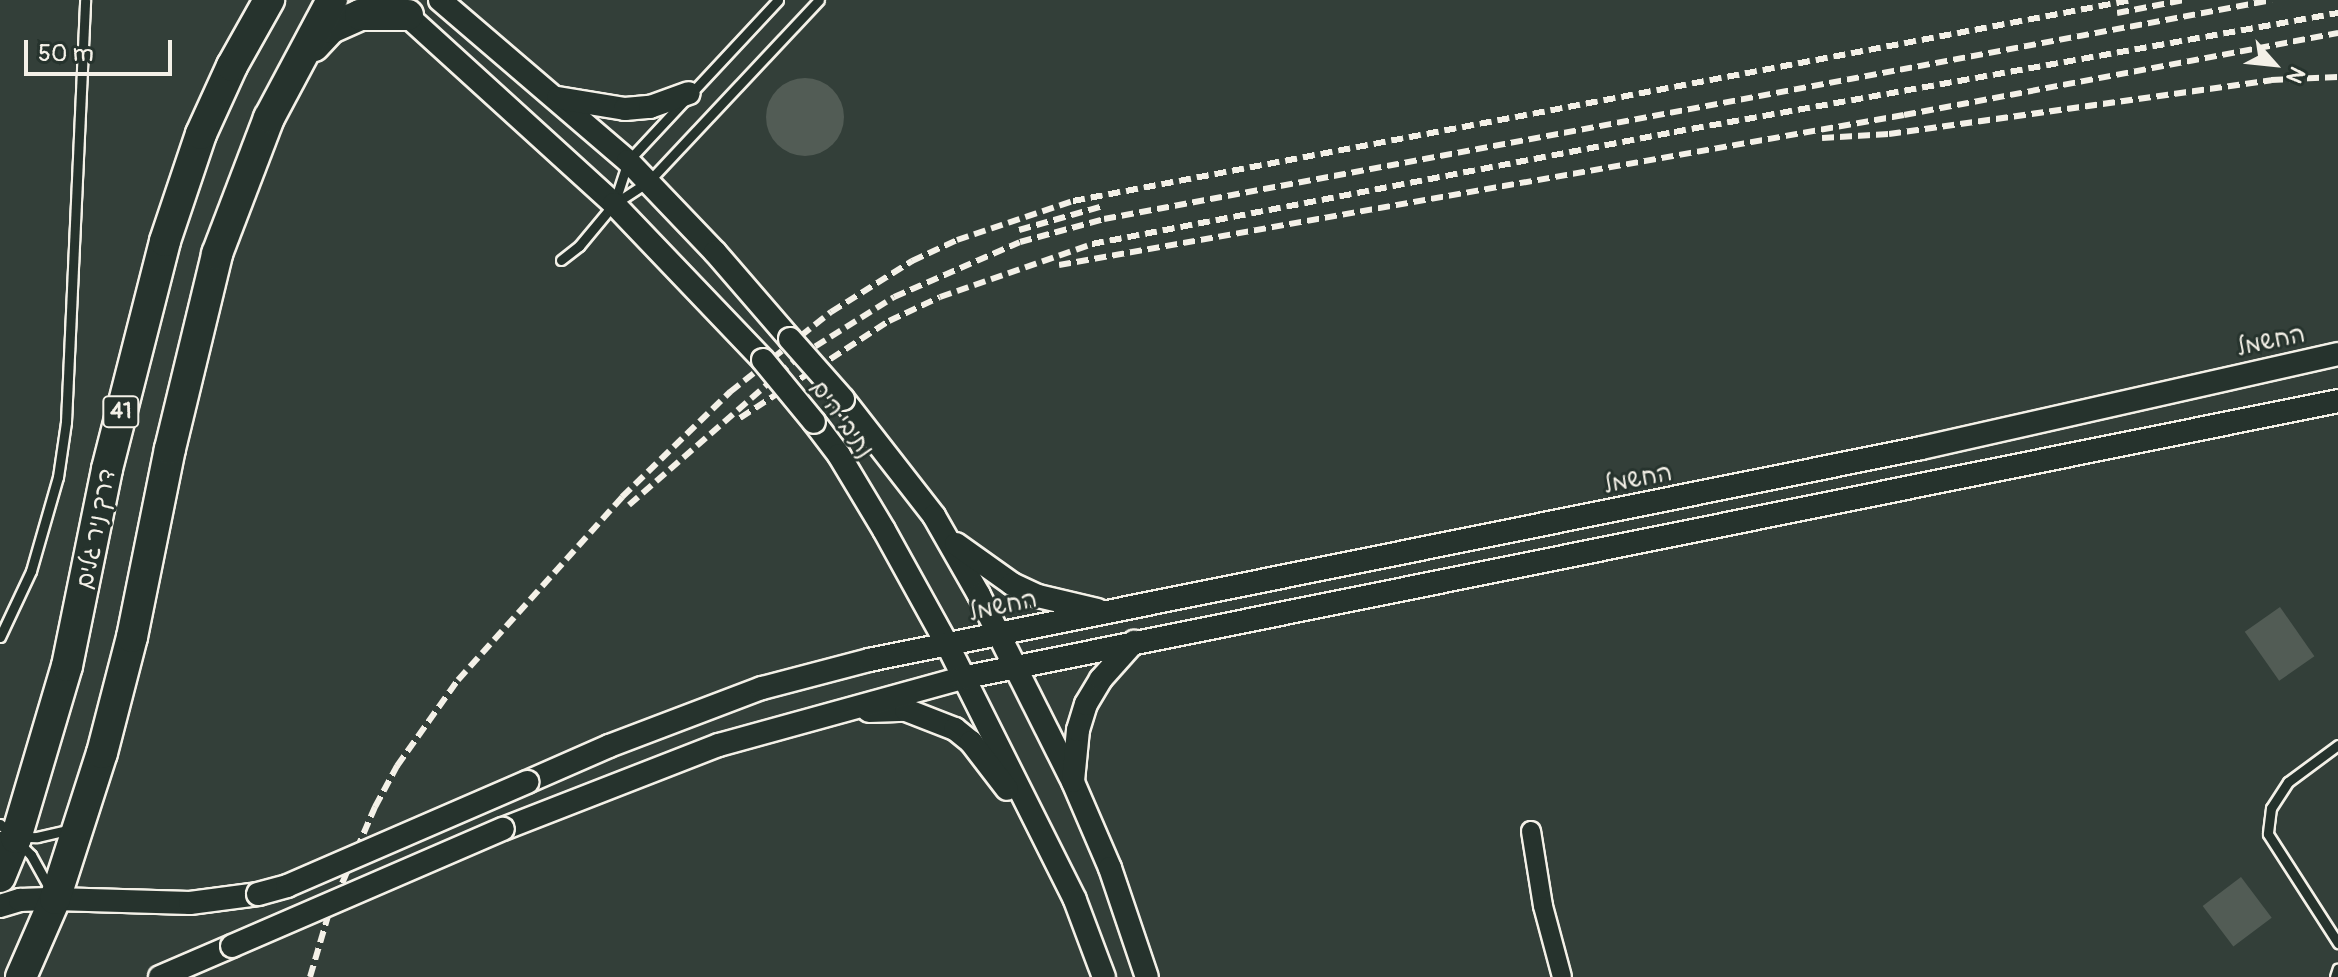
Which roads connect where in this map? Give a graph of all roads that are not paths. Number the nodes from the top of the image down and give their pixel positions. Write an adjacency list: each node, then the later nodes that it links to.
1 (85, 0): 22 (lane)
2 (245, 0): 9 (highway)
3 (269, 0): 9 (highway, דרך ניר גלים / 41)
4 (332, 0): 10 (highway, 41)
5 (778, 0): 11 (lane)
6 (819, 0): 14 (lane)
7 (442, 1): 12 (street, נתיבי הים)
8 (399, 7): 10 (highway); 15 (street, נתיבי הים)
9 (232, 66): 33 (highway, דרך ניר גלים / 41)
10 (296, 70): 30 (highway, 41)
11 (689, 93): 12 (street); 13 (lane)
12 (557, 98): 13 (street, נתיבי הים)
13 (628, 161): 14 (street, נתיבי הים); 15 (lane)
14 (649, 181): 15 (lane); 19 (street, נתיבי הים, bridge)
15 (614, 204): 16 (lane); 24 (street, נתיבי הים, bridge)
16 (561, 260)
17 (2338, 354): 20 (street, החשמל)
18 (2338, 401): 23 (street)
19 (947, 536): 20 (street); 21 (street, נתיבי הים)
20 (1106, 612): 21 (street, החשמל)
21 (999, 633): 24 (street, החשמל); 25 (street, נתיבי הים)
22 (0, 637)
23 (1134, 642): 25 (street); 29 (street)
24 (947, 644): 26 (street, נתיבי הים); 35 (street, החשמל, bridge)
25 (1016, 666): 26 (street); 29 (street, נתיבי הים)
26 (962, 678): 27 (street); 31 (street, נתיבי הים)
27 (828, 713): 31 (street); 40 (street, bridge)
28 (2338, 745): 37 (lane)
29 (1073, 782): 42 (street, נתיבי הים)
30 (79, 826): 33 (lane); 35 (highway, 41)
31 (1039, 831): 41 (street, נתיבי הים)
32 (1531, 831): 43 (street)
33 (5, 833): 34 (highway, 41); 35 (lane)
34 (0, 877)
35 (55, 899): 36 (street, החשמל); 39 (highway, 41)
36 (0, 906)
37 (2338, 943)
38 (2338, 968): 44 (lane)
39 (21, 977)
40 (160, 977)
41 (1104, 977)
42 (1147, 977)
43 (1562, 977)
44 (2335, 977)

